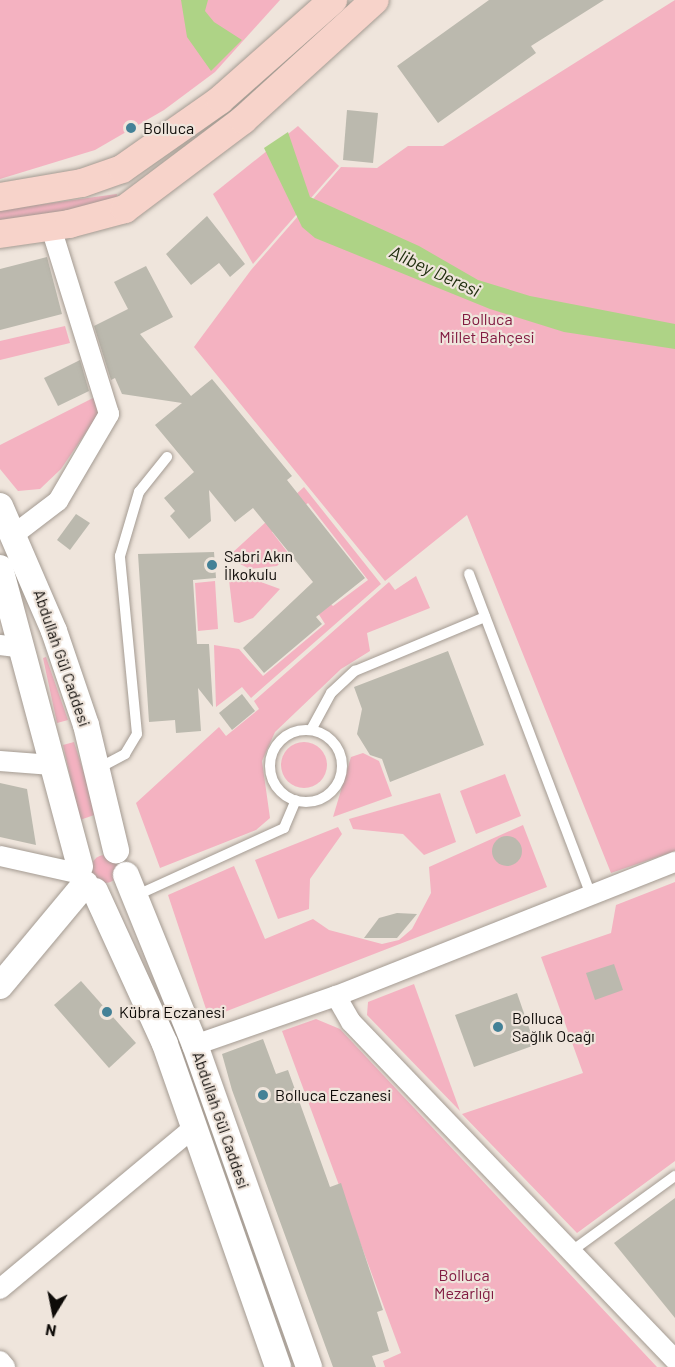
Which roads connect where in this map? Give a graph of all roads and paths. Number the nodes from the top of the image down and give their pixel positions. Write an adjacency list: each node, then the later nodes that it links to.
1 (375, 0): 4 (main road)
2 (324, 4): 3 (main road)
3 (0, 197)
4 (51, 228): 5 (main road); 8 (street)
5 (0, 234)
6 (167, 457): 16 (lane)
7 (0, 506): 8 (street, Abdullah Gül Caddesi)
8 (16, 533): 16 (street, Abdullah Gül Caddesi)
9 (0, 568): 12 (street, Abdullah Gül Caddesi)
10 (469, 574): 11 (lane)
11 (485, 616): 13 (lane); 23 (lane)
12 (12, 647): 15 (street, Abdullah Gül Caddesi)
13 (311, 730): 17 (lane); 17 (lane)
14 (0, 761): 15 (street)
15 (52, 765): 21 (street, Abdullah Gül Caddesi)
16 (96, 769): 18 (street, Abdullah Gül Caddesi)
17 (296, 800): 22 (lane)
18 (116, 850): 21 (street); 22 (street, Abdullah Gül Caddesi)
19 (0, 856): 21 (street)
20 (675, 862): 23 (street)
21 (85, 879): 22 (street); 24 (street); 27 (street, Abdullah Gül Caddesi)
22 (129, 886): 26 (street, Abdullah Gül Caddesi)
23 (591, 896): 25 (street)
24 (0, 986)
25 (336, 996): 26 (street); 29 (street)
26 (195, 1045): 35 (street, Abdullah Gül Caddesi)
27 (193, 1128): 30 (street); 34 (street, Abdullah Gül Caddesi)
28 (675, 1176): 29 (lane)
29 (573, 1250): 31 (street)
30 (0, 1289)
31 (675, 1360)
32 (0, 1361): 33 (street)
33 (5, 1367)
34 (278, 1367)
35 (309, 1367)

